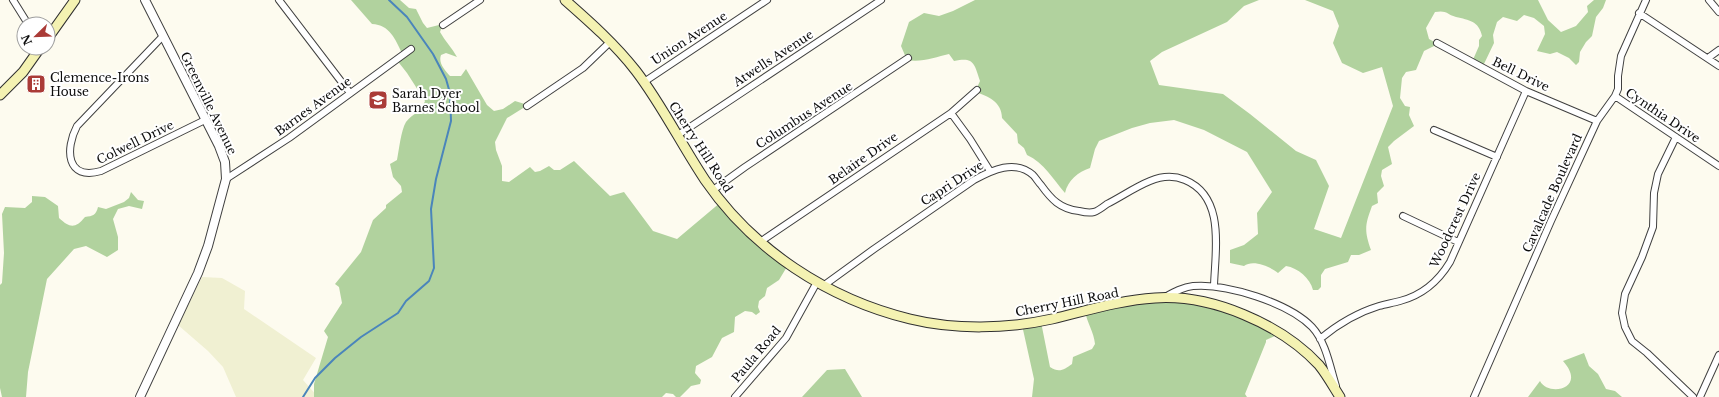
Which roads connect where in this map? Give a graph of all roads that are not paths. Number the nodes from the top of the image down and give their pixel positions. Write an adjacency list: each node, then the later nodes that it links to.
1 (13, 0): 13 (street)
2 (75, 0): 15 (main road)
3 (145, 0): 16 (street, Greenville Avenue)
4 (279, 0): 28 (street)
5 (480, 0): 14 (street)
6 (565, 0): 17 (main road, Cherry Hill Road)
7 (767, 0): 25 (street, Union Avenue)
8 (881, 0): 36 (street, Atwells Avenue)
9 (1646, 0): 12 (street, Cavalcade Boulevard)
10 (1709, 0): 11 (street)
11 (1719, 12)
12 (1639, 13): 23 (street); 30 (street, Cavalcade Boulevard)
13 (23, 16)
14 (443, 25)
15 (56, 27)
16 (163, 36): 33 (street, Greenville Avenue); 33 (street, Colwell Drive)
17 (610, 42): 25 (main road, Cherry Hill Road); 31 (street)
18 (1437, 43): 27 (street, Bell Drive)
19 (411, 49): 28 (street, Barnes Avenue)
20 (1719, 50): 23 (street)
21 (34, 56): 29 (main road)
22 (908, 58): 42 (street, Columbus Avenue)
23 (1708, 58): 24 (street)
24 (1719, 66)
25 (644, 82): 36 (main road, Cherry Hill Road)
26 (977, 90): 32 (street, Belaire Drive)
27 (1526, 91): 34 (street, Bell Drive); 38 (street, Woodcrest Drive)
28 (350, 93): 41 (street, Barnes Avenue)
29 (0, 95)
30 (1615, 96): 34 (street, Cavalcade Boulevard); 37 (street, Cynthia Drive)
31 (527, 106)
32 (951, 113): 40 (street); 44 (street, Belaire Drive)
33 (205, 120): 41 (street, Greenville Avenue)
34 (1597, 121): 54 (street, Cavalcade Boulevard)
35 (1434, 130): 38 (street)
36 (678, 135): 42 (main road, Cherry Hill Road)
37 (1676, 137): 39 (street, Cynthia Drive); 55 (street)
38 (1497, 157): 45 (street, Woodcrest Drive)
39 (1719, 166)
40 (990, 171): 46 (street, Capri Drive); 47 (street, Capri Drive)
41 (226, 179): 52 (street, Greenville Avenue)
42 (713, 190): 44 (main road, Cherry Hill Road)
43 (1403, 216): 45 (street)
44 (760, 242): 46 (main road, Cherry Hill Road)
45 (1458, 242): 49 (street, Woodcrest Drive)
46 (820, 284): 48 (main road, Cherry Hill Road); 53 (street, Paula Road)
47 (1214, 286): 48 (street); 49 (street)
48 (1164, 298): 51 (main road, Cherry Hill Road)
49 (1320, 340): 51 (street)
50 (1719, 355): 56 (street)
51 (1340, 396)
52 (140, 397)
53 (734, 397)
54 (1474, 397)
55 (1693, 397)
56 (1700, 397)

